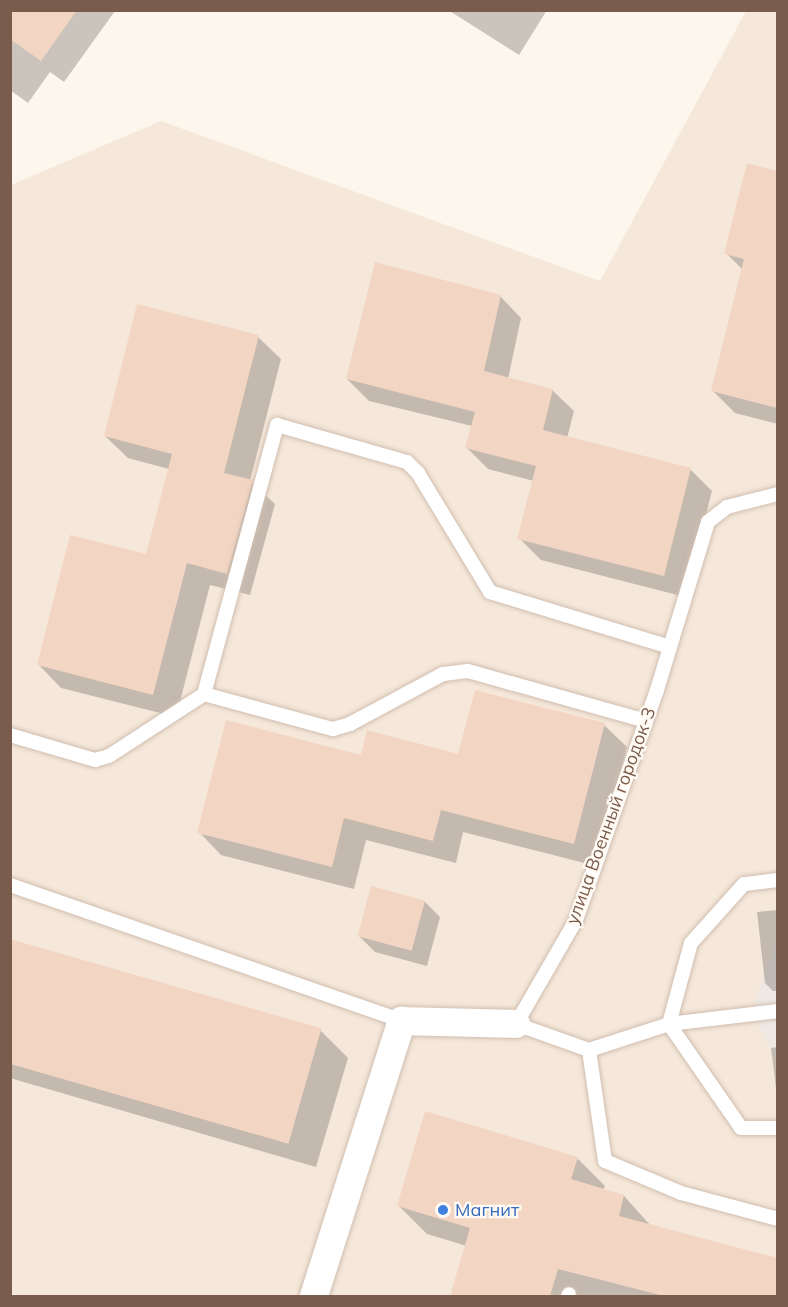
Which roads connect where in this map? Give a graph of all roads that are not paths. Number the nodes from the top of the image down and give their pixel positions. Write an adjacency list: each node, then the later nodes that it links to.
1 (777, 494): 2 (lane, улица Военный городок-3)
2 (670, 647): 3 (lane); 4 (lane, улица Военный городок-3)
3 (204, 694): 4 (lane); 5 (lane)
4 (646, 721): 10 (lane, улица Военный городок-3)
5 (10, 735)
6 (777, 880): 11 (lane)
7 (10, 885): 9 (lane)
8 (777, 1011): 11 (lane)
9 (402, 1021): 10 (street); 15 (street)
10 (516, 1024): 12 (lane)
11 (669, 1024): 12 (lane); 13 (lane)
12 (588, 1050): 14 (lane)
13 (777, 1128)
14 (777, 1219)
15 (314, 1296)

